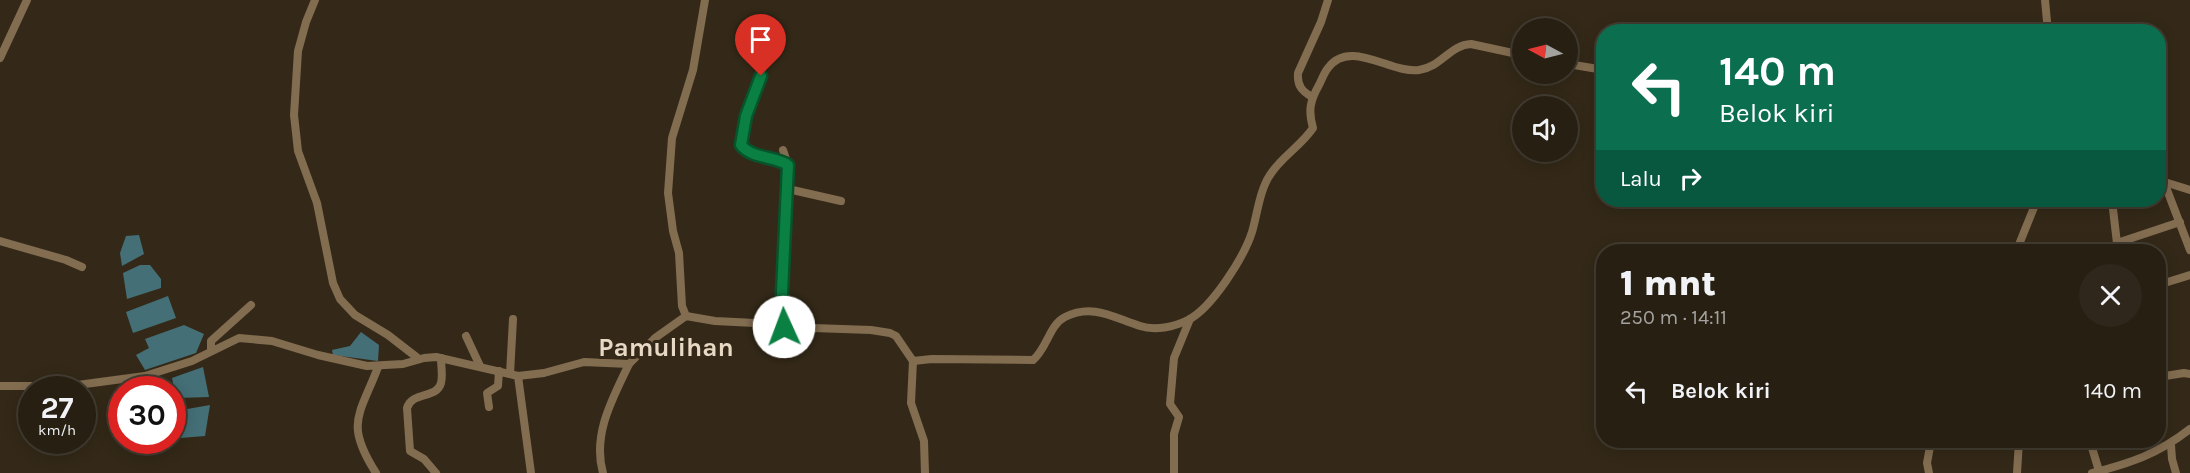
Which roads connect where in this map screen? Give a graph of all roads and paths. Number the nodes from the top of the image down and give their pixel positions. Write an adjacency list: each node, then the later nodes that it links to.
1 (27, 0): 8 (street)
2 (315, 0): 38 (street)
3 (705, 0): 31 (street)
4 (1328, 0): 12 (street)
5 (2045, 0): 6 (street)
6 (2047, 24)
7 (1512, 53): 12 (street)
8 (0, 58)
9 (1578, 66): 10 (street)
10 (1596, 69)
11 (761, 76): 14 (street)
12 (1312, 97): 33 (street)
13 (783, 150): 14 (street)
14 (788, 163): 16 (street)
15 (2166, 183): 17 (street)
16 (788, 189): 19 (street); 34 (street)
17 (2190, 190)
18 (2166, 192): 22 (street)
19 (841, 201)
20 (2034, 207): 25 (street)
21 (2113, 209): 24 (street)
22 (2180, 222): 24 (street); 26 (street)
23 (0, 241): 27 (street)
24 (2117, 243)
25 (2019, 244)
26 (2190, 250)
27 (82, 267)
28 (2190, 275): 29 (street)
29 (2166, 282)
30 (251, 305): 36 (street)
31 (686, 316): 34 (street); 40 (street)
32 (513, 319): 45 (street)
33 (1190, 319): 39 (street); 62 (street)
34 (784, 327): 39 (street)
35 (466, 336): 41 (street)
36 (211, 351): 42 (street); 47 (street)
37 (441, 358): 38 (street); 41 (street); 58 (street)
38 (419, 360): 42 (street)
39 (913, 361): 61 (street)
40 (629, 364): 45 (street); 60 (street)
41 (480, 366): 43 (street)
42 (378, 367): 57 (street)
43 (500, 371): 45 (street); 48 (street)
44 (2190, 374): 46 (street)
45 (514, 375): 59 (street)
46 (2166, 376)
47 (0, 386)
48 (489, 407)
49 (2190, 429): 50 (street)
50 (2171, 444): 51 (street); 65 (street)
51 (2166, 447)
52 (1930, 448): 63 (street)
53 (2019, 448): 64 (street)
54 (2091, 448): 56 (street)
55 (2164, 448): 56 (street)
56 (2094, 472)
57 (376, 473)
58 (436, 473)
59 (531, 473)
60 (603, 473)
61 (925, 473)
62 (1174, 473)
63 (1929, 473)
64 (2017, 473)
65 (2176, 473)

